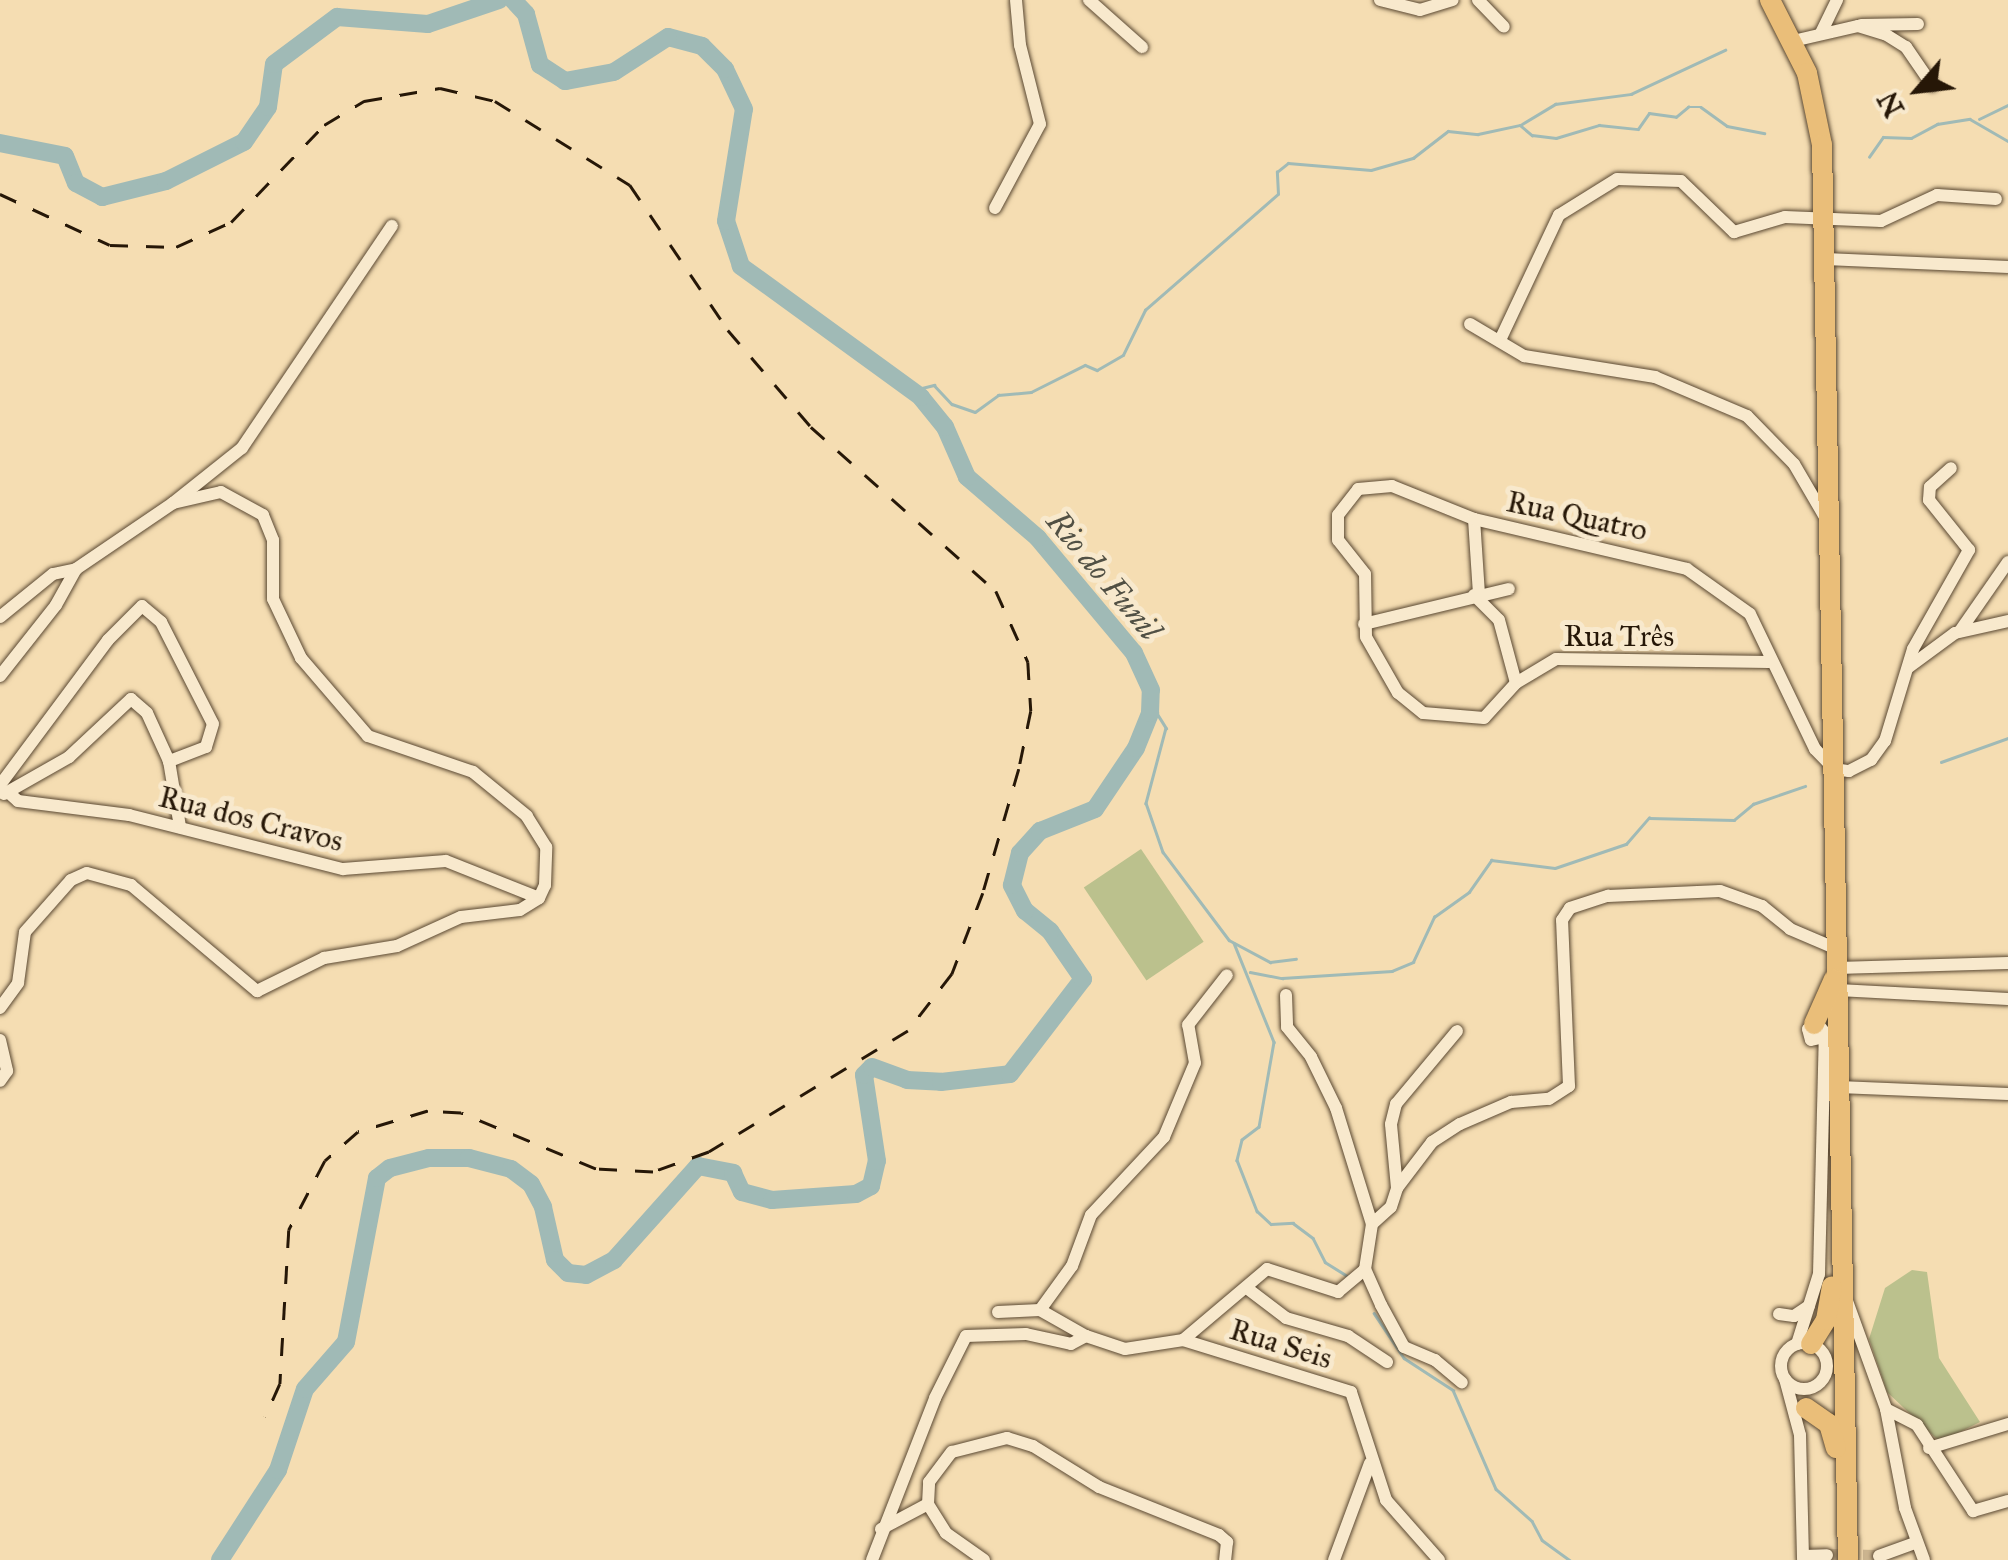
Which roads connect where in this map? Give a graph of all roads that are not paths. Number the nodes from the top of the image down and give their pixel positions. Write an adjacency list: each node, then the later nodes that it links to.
1 (1016, 0): 16 (street)
2 (1089, 0): 13 (street)
3 (1380, 0): 4 (street)
4 (1452, 0)
5 (1478, 0): 10 (street)
6 (1770, 0): 12 (main road)
7 (1837, 0): 11 (street)
8 (1918, 24): 9 (street)
9 (1858, 26): 11 (street); 14 (street)
10 (1504, 27)
11 (1821, 33): 12 (street)
12 (1793, 42): 17 (main road)
13 (1142, 47)
14 (1932, 85)
15 (1996, 198): 17 (street)
16 (995, 208)
17 (1826, 220): 19 (main road); 22 (street)
18 (392, 226): 24 (street)
19 (1826, 259): 20 (street); 26 (main road)
20 (2008, 268)
21 (1470, 324): 22 (street)
22 (1502, 338): 26 (street)
23 (1951, 468): 36 (street)
24 (174, 503): 28 (street); 43 (street)
25 (1474, 519): 30 (street); 33 (street, Rua Quatro); 35 (street, Rua Quatro)
26 (1830, 528): 40 (main road)
27 (2008, 562): 34 (street)
28 (76, 568): 31 (street); 37 (street)
29 (1509, 589): 30 (street)
30 (1476, 595): 33 (street); 38 (street)
31 (0, 617)
32 (2008, 621): 34 (street)
33 (1364, 624): 38 (street, Rua Três)
34 (1960, 631): 36 (street)
35 (1769, 662): 38 (street, Rua Três); 40 (street, Rua Quatro)
36 (1905, 672): 40 (street)
37 (0, 676)
38 (1516, 682)
39 (170, 761): 41 (street); 41 (street); 42 (street)
40 (1834, 769): 45 (main road)
41 (3, 791): 42 (street, Rua dos Cravos)
42 (180, 827): 43 (street, Rua dos Cravos)
43 (540, 898): 49 (street)
44 (2008, 962): 45 (street)
45 (1837, 970): 48 (street); 51 (main road); 54 (main road); 56 (street)
46 (1226, 976): 63 (street)
47 (1286, 995): 58 (street)
48 (2008, 998)
49 (0, 1008)
50 (1457, 1031): 56 (street)
51 (1818, 1034): 62 (street)
52 (0, 1040): 53 (street)
53 (0, 1081)
54 (1839, 1087): 55 (street); 57 (main road)
55 (2008, 1094)
56 (1397, 1188): 58 (street)
57 (1839, 1221): 60 (main road); 62 (main road)
58 (1372, 1224): 59 (street)
59 (1365, 1269): 61 (street); 72 (street)
60 (1840, 1284): 70 (main road); 74 (street)
61 (1248, 1288): 67 (street); 69 (street)
62 (1819, 1307): 65 (street); 68 (main road); 70 (main road)
63 (1040, 1310): 64 (street); 66 (street)
64 (998, 1312)
65 (1779, 1314)
66 (1086, 1336): 67 (street); 83 (street)
67 (1182, 1340): 79 (street, Rua Seis)
68 (1808, 1341): 71 (street); 73 (street)
69 (1387, 1362)
70 (1842, 1363): 82 (main road)
71 (1785, 1380): 73 (street); 77 (street)
72 (1462, 1383)
73 (1808, 1398): 75 (main road); 77 (street)
74 (1886, 1409): 78 (street); 84 (street)
75 (1829, 1424): 77 (street); 82 (main road)
76 (2008, 1424): 78 (street)
77 (1800, 1435): 86 (street)
78 (1930, 1448): 80 (street)
79 (1370, 1462): 91 (street); 92 (street)
80 (2008, 1501)
81 (928, 1504): 83 (street); 89 (street); 90 (street)
82 (1846, 1511): 87 (main road)
83 (881, 1529): 88 (street)
84 (1914, 1543): 85 (street); 93 (street)
85 (1879, 1556)
86 (1804, 1558): 87 (street)
87 (1838, 1558)
88 (872, 1560)
89 (984, 1560)
90 (1224, 1560)
91 (1334, 1560)
92 (1440, 1560)
93 (1924, 1560)

